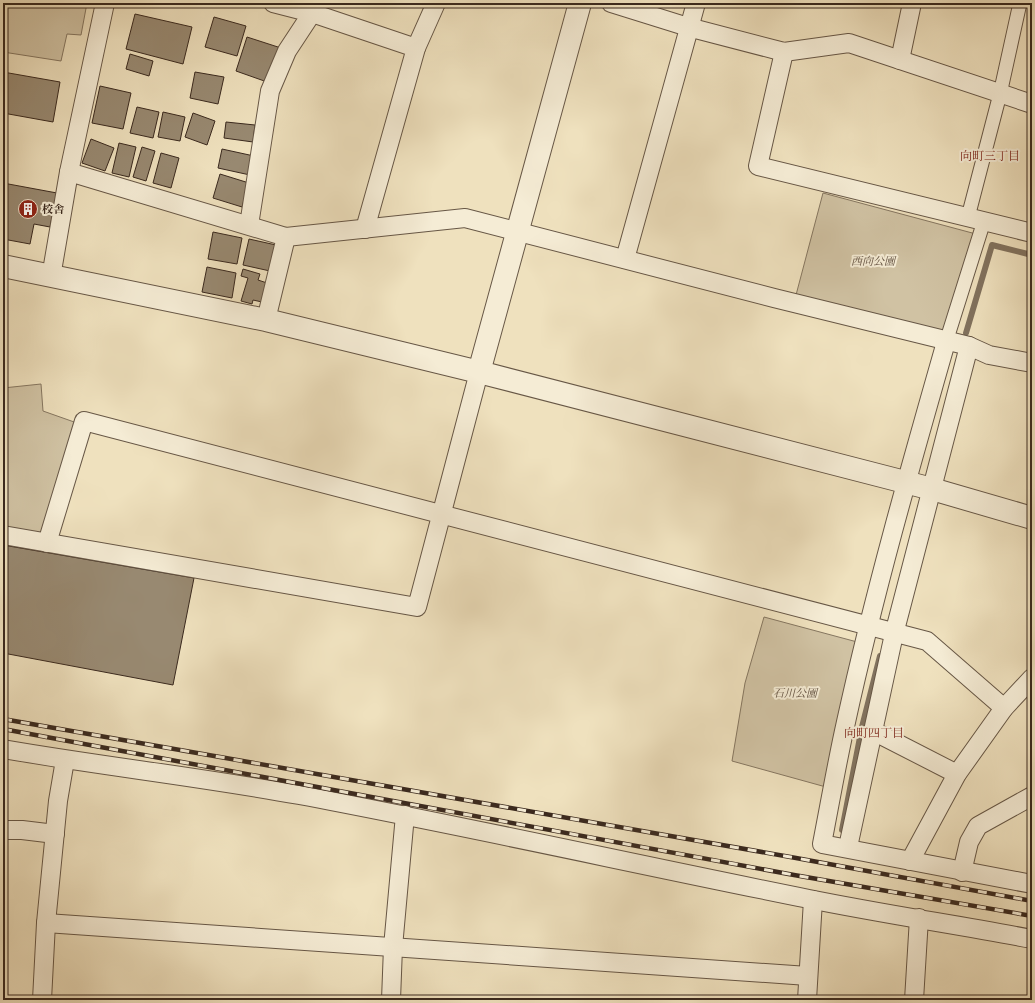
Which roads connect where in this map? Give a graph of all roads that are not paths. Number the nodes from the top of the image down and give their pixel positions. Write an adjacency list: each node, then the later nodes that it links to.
1 (105, 3): 16 (street)
2 (273, 3): 9 (street)
3 (436, 3): 11 (street)
4 (580, 3): 20 (street)
5 (610, 3): 10 (street)
6 (696, 3): 10 (street)
7 (912, 3): 13 (street)
8 (1020, 3): 14 (street)
9 (313, 8): 11 (street); 18 (street)
10 (688, 27): 12 (street); 23 (street)
11 (416, 48): 19 (street)
12 (784, 52): 13 (street); 17 (street)
13 (900, 60): 14 (street)
14 (1000, 94): 15 (street); 17 (street)
15 (1032, 104)
16 (69, 172): 18 (street); 25 (street)
17 (976, 219): 21 (street); 27 (street)
18 (249, 225): 22 (street)
19 (365, 229): 20 (street); 22 (street)
20 (517, 230): 23 (street); 30 (street)
21 (1032, 233)
22 (286, 237): 26 (street)
23 (625, 259): 27 (street)
24 (3, 266): 25 (street)
25 (51, 277): 26 (street)
26 (266, 320): 30 (street)
27 (946, 342): 28 (street); 31 (street)
28 (969, 346): 29 (street); 32 (street)
29 (1032, 363)
30 (479, 372): 31 (street); 33 (street)
31 (906, 483): 32 (street); 37 (street)
32 (932, 489): 34 (street); 38 (street)
33 (441, 515): 36 (street); 36 (street); 37 (street)
34 (1032, 518)
35 (3, 535): 36 (street)
36 (47, 544)
37 (870, 626): 38 (street); 49 (street)
38 (894, 634): 40 (street); 41 (street)
39 (1032, 678): 40 (street)
40 (1004, 708): 44 (street)
41 (873, 731): 44 (street); 49 (street)
42 (3, 749): 43 (street)
43 (65, 760): 46 (street); 48 (street)
44 (957, 774): 50 (street)
45 (1032, 796): 51 (street)
46 (405, 815): 53 (street); 57 (street)
47 (3, 830): 48 (street)
48 (55, 834): 55 (street)
49 (848, 847): 50 (street)
50 (910, 861): 51 (street)
51 (962, 872): 52 (street)
52 (1032, 884)
53 (813, 900): 54 (street); 58 (street)
54 (919, 918): 56 (street); 62 (street)
55 (46, 923): 57 (street); 59 (street)
56 (1032, 939)
57 (393, 947): 58 (street); 60 (street)
58 (808, 976): 61 (street)
59 (42, 1000)
60 (390, 1000)
61 (807, 1000)
62 (914, 1000)

